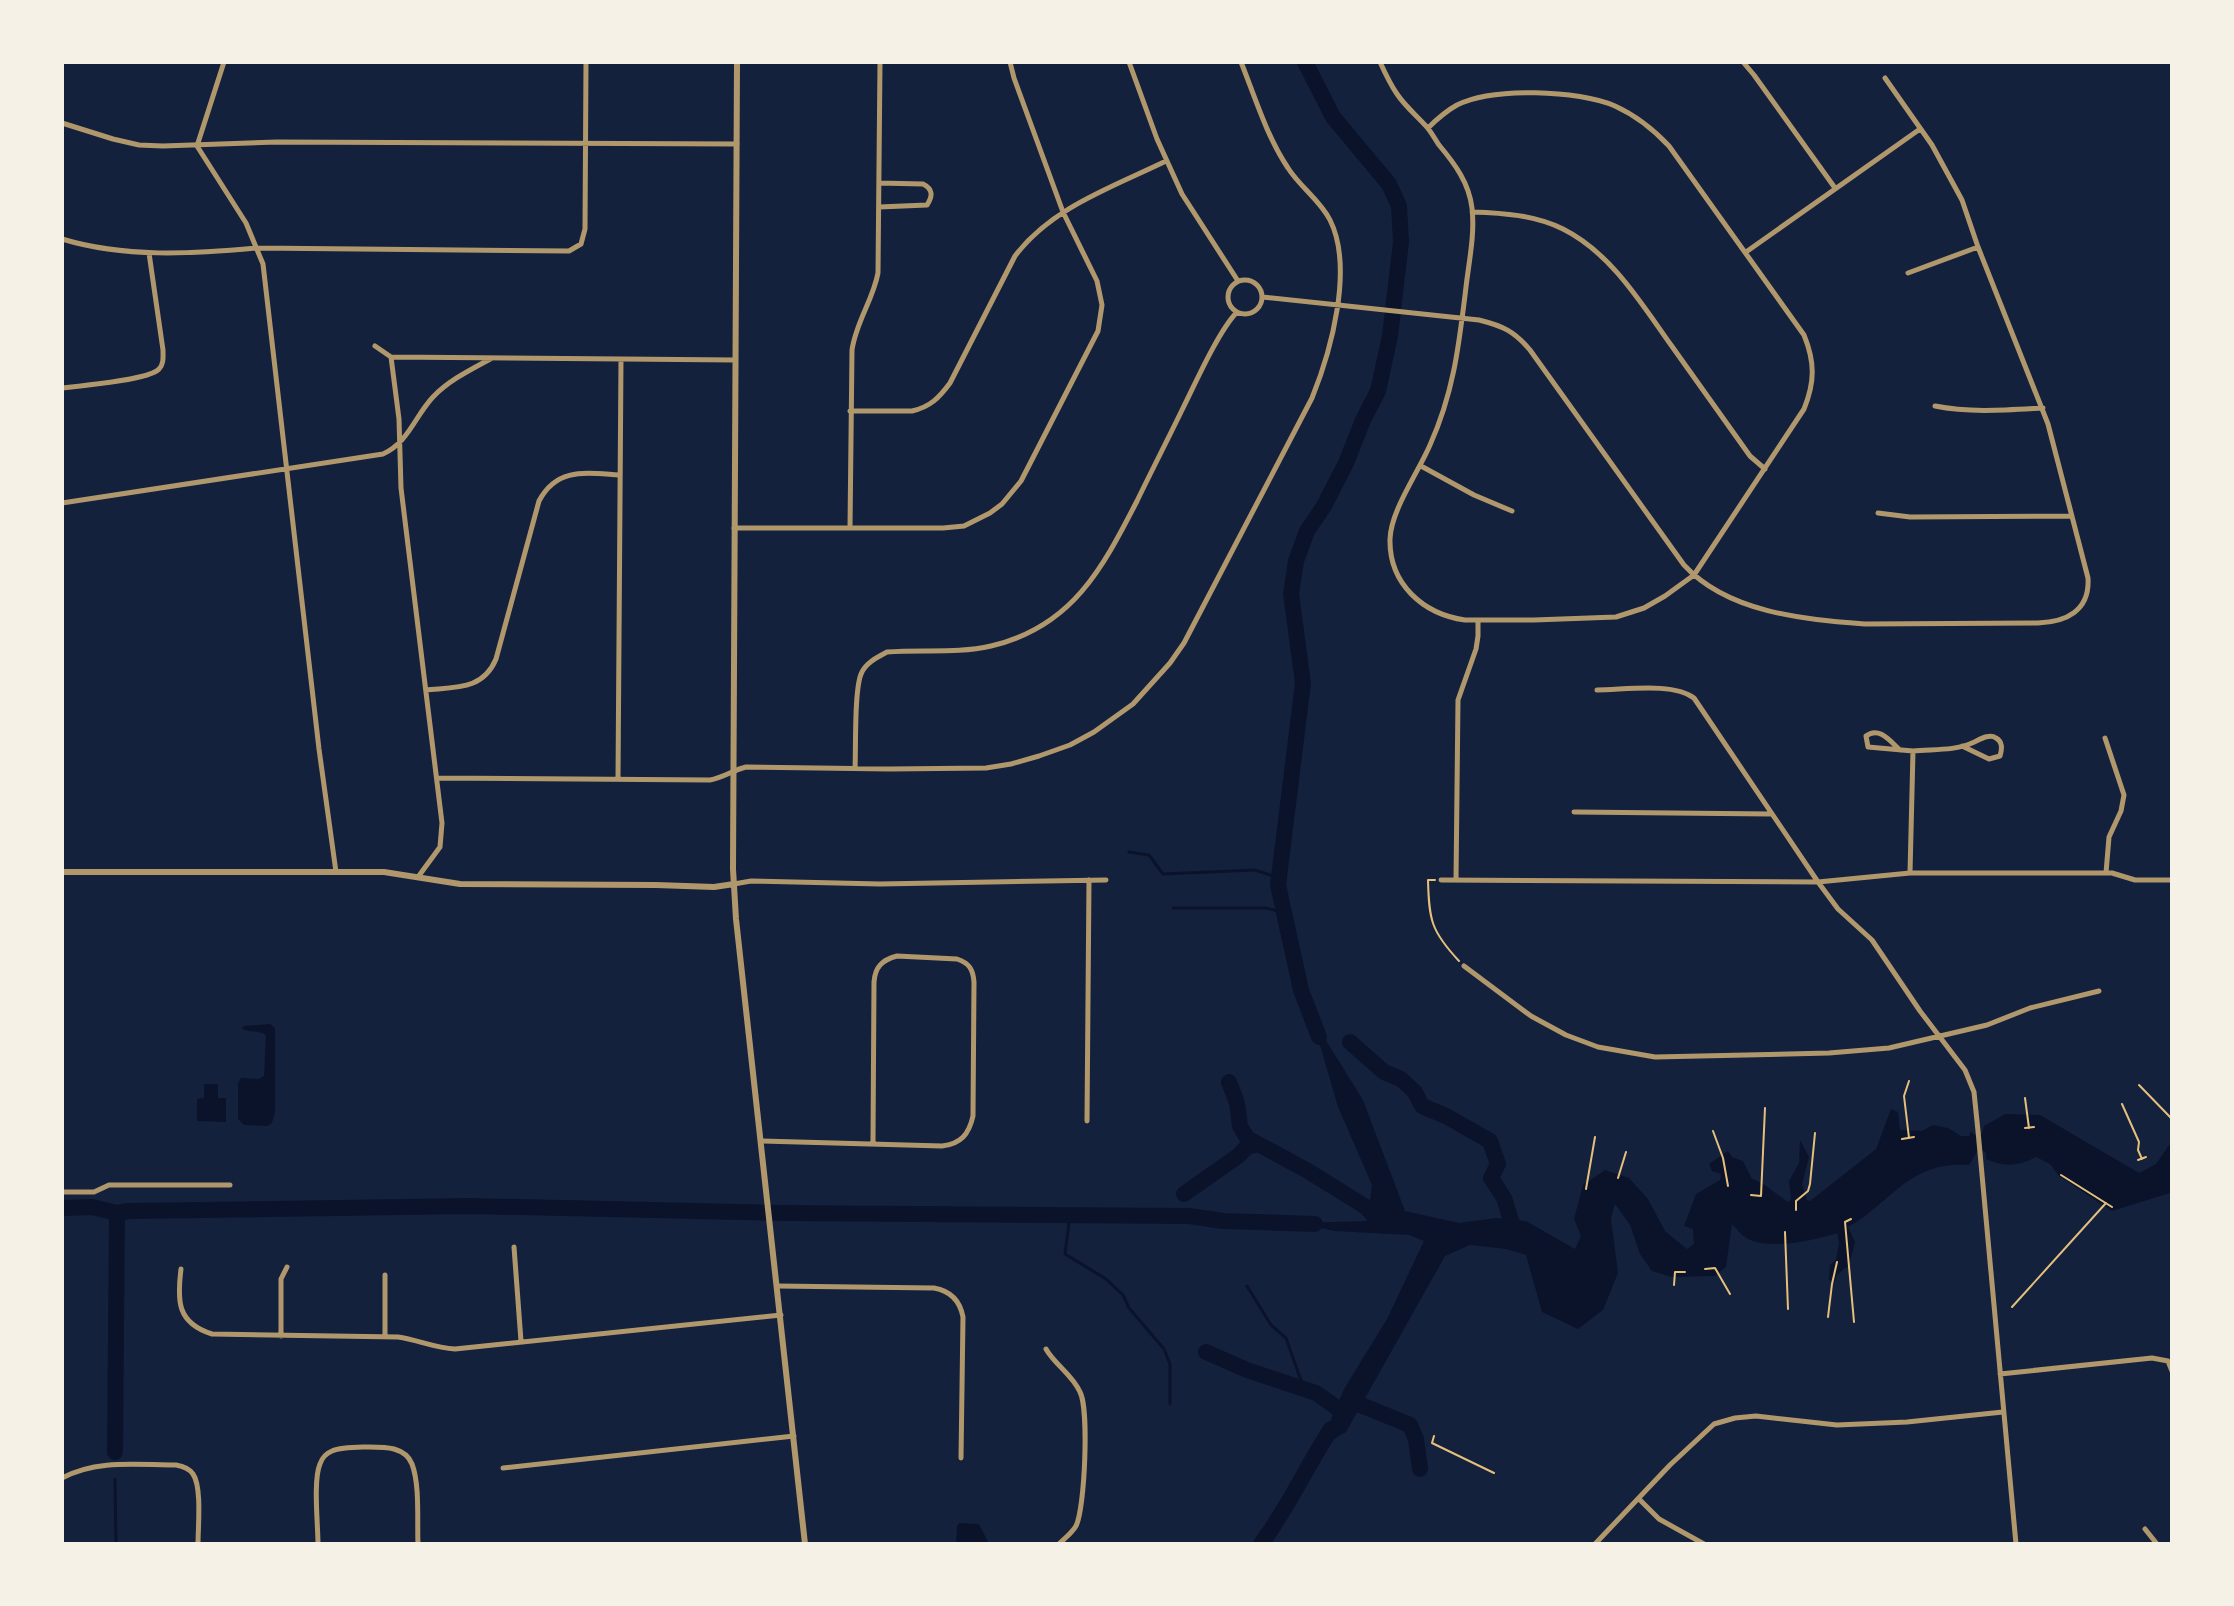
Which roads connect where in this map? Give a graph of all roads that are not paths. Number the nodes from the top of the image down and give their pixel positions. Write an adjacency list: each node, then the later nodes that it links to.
1 (224, 62): 16 (street)
2 (586, 62): 14 (street)
3 (737, 62): 15 (street)
4 (880, 62): 18 (street)
5 (1010, 62): 21 (street)
6 (1129, 62): 17 (street)
7 (1241, 62): 31 (street)
8 (1380, 62): 12 (street)
9 (1743, 62): 19 (street)
10 (1885, 78): 13 (street)
11 (62, 123): 16 (street)
12 (1428, 128): 22 (street); 26 (street)
13 (1920, 129): 19 (street); 24 (street)
14 (586, 143): 15 (street); 16 (street); 25 (street)
15 (737, 144): 38 (street)
16 (197, 146): 25 (street)
17 (1166, 161): 21 (street); 29 (street)
18 (879, 183): 20 (street); 20 (street)
19 (1835, 188): 26 (street)
20 (879, 207): 43 (street)
21 (1063, 212): 43 (street); 54 (street)
22 (1472, 212): 33 (street); 47 (street)
23 (62, 239): 27 (street)
24 (1978, 247): 28 (street); 42 (street)
25 (256, 248): 27 (street); 46 (street)
26 (1746, 252): 47 (street)
27 (149, 253): 40 (street)
28 (1908, 273)
29 (1238, 281): 30 (street); 32 (street)
30 (1262, 297): 31 (street); 32 (street)
31 (1337, 304): 33 (street); 63 (street)
32 (1237, 312): 63 (street)
33 (1462, 318): 45 (street); 55 (street)
34 (375, 346): 35 (street)
35 (391, 357): 36 (street); 44 (street)
36 (492, 358): 37 (street); 44 (street)
37 (621, 359): 38 (street); 48 (street)
38 (735, 360): 53 (street)
39 (62, 378): 40 (street)
40 (63, 388)
41 (1935, 406): 42 (street)
42 (2043, 408): 52 (street)
43 (850, 411): 54 (street)
44 (401, 443): 46 (street); 57 (street)
45 (1421, 466): 50 (street); 56 (street)
46 (287, 467): 49 (street); 70 (street)
47 (1765, 469): 55 (street)
48 (619, 475): 57 (street); 66 (street)
49 (62, 503)
50 (1512, 511)
51 (1878, 513): 52 (street)
52 (2072, 516): 55 (street)
53 (734, 528): 54 (street); 64 (street)
54 (850, 528)
55 (1694, 575): 56 (street)
56 (1478, 620): 77 (street)
57 (426, 690): 65 (street)
58 (1597, 690): 68 (street)
59 (2105, 738): 72 (street)
60 (1962, 746): 60 (street); 62 (street)
61 (1900, 750): 61 (street); 62 (street)
62 (1913, 751): 71 (street)
63 (855, 769): 64 (street)
64 (732, 772): 66 (street); 80 (street)
65 (437, 778): 66 (street); 73 (street)
66 (618, 779)
67 (1574, 812): 68 (street)
68 (1772, 814): 79 (street)
69 (62, 872): 70 (street)
70 (336, 872): 73 (street)
71 (1910, 873): 72 (street); 79 (street)
72 (2106, 873): 78 (street)
73 (417, 877): 80 (street)
74 (1089, 880): 75 (street); 80 (street); 84 (street)
75 (1106, 880)
76 (1441, 880): 77 (street)
77 (1456, 880): 79 (street)
78 (2172, 880)
79 (1818, 882): 83 (street)
80 (734, 884): 85 (street)
81 (1464, 966): 83 (street)
82 (2099, 991): 83 (street)
83 (1940, 1035): 100 (street)
84 (1087, 1121)
85 (761, 1141): 86 (street); 93 (street)
86 (873, 1143): 86 (street)
87 (230, 1185): 88 (street)
88 (62, 1192)
89 (514, 1247): 97 (street)
90 (287, 1267): 95 (street)
91 (181, 1269): 95 (street)
92 (385, 1275): 96 (street)
93 (777, 1286): 94 (street); 103 (street)
94 (781, 1315): 97 (street); 102 (street)
95 (281, 1336): 96 (street)
96 (385, 1337): 97 (street)
97 (521, 1341)
98 (1046, 1349): 112 (street)
99 (2172, 1371): 100 (street)
100 (2000, 1374): 101 (street)
101 (2003, 1412): 106 (street); 115 (street)
102 (794, 1436): 104 (street); 111 (street)
103 (961, 1458)
104 (503, 1468)
105 (62, 1478): 108 (street)
106 (1639, 1499): 113 (street); 114 (street)
107 (2145, 1529): 116 (street)
108 (198, 1544)
109 (318, 1544): 110 (street)
110 (418, 1544)
111 (805, 1544)
112 (1059, 1544)
113 (1595, 1544)
114 (1704, 1544)
115 (2016, 1544)
116 (2157, 1544)

